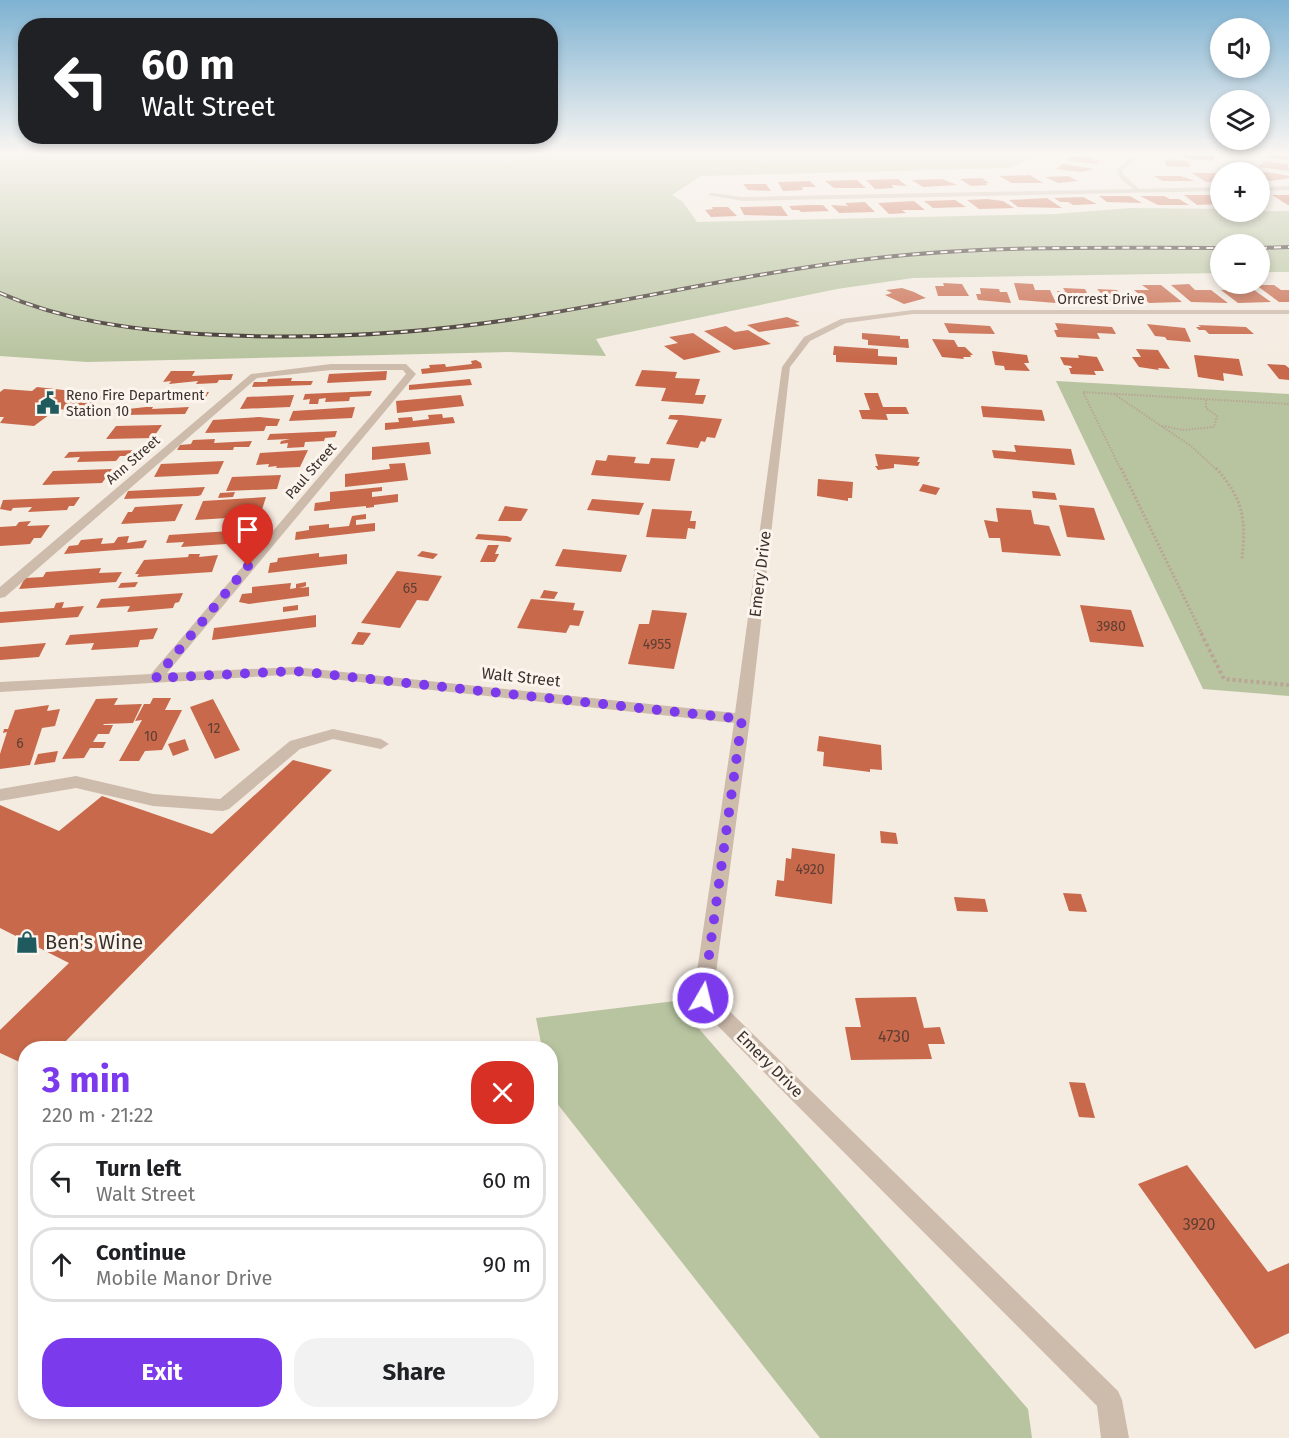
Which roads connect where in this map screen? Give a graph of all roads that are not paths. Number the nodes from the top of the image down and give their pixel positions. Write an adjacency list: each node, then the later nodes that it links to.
1 (913, 312): 2 (street, Orrcrest Drive); 7 (street, Emery Drive)
2 (1289, 312)
3 (331, 367): 4 (street, Ann Street); 5 (street, Paul Street)
4 (0, 594)
5 (156, 678): 6 (street, Walt Street); 7 (street, Walt Street)
6 (0, 687)
7 (742, 719): 10 (street, Emery Drive)
8 (381, 744): 9 (street)
9 (0, 795)
10 (1115, 1438)

